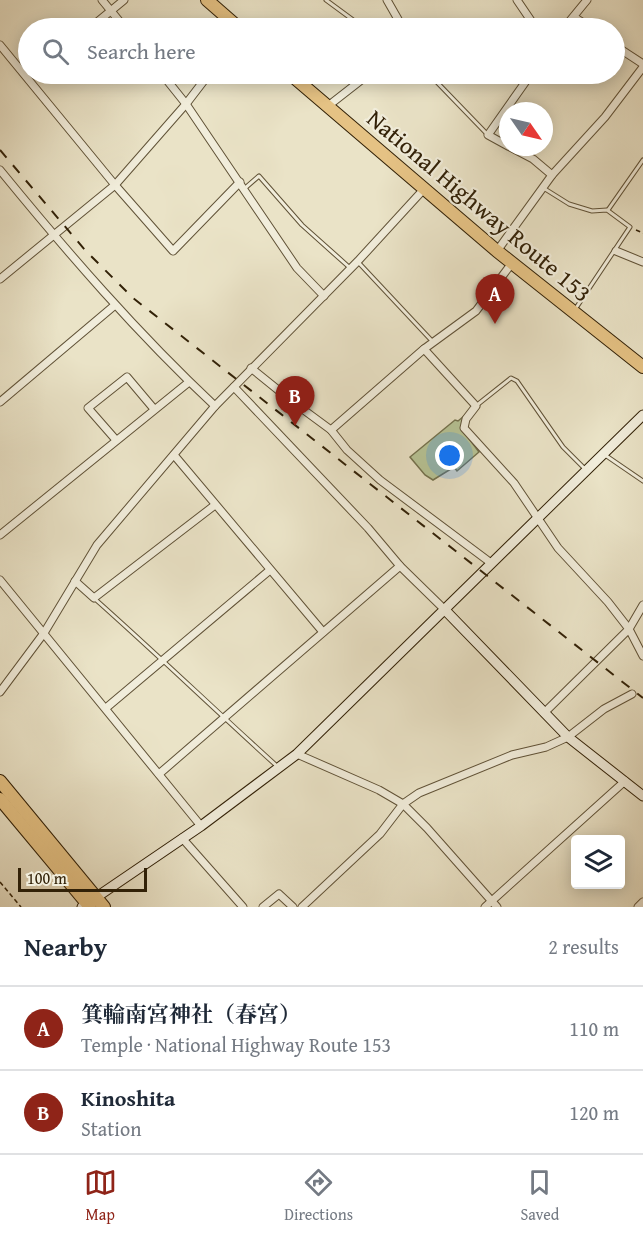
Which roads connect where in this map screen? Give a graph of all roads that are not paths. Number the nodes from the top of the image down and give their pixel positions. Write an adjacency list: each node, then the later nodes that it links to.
1 (102, 0): 8 (street)
2 (124, 0): 8 (street)
3 (207, 0): 12 (highway)
4 (326, 0): 13 (lane)
5 (387, 0): 14 (street)
6 (517, 0): 15 (street)
7 (587, 0): 9 (street)
8 (111, 11): 10 (street); 11 (street)
9 (574, 17)
10 (102, 18)
11 (117, 18)
12 (228, 18)
13 (350, 18)
14 (397, 18)
15 (529, 18)
16 (0, 45): 19 (street)
17 (625, 52): 18 (street)
18 (643, 65): 34 (street)
19 (18, 66)
20 (33, 84): 35 (street)
21 (170, 84): 27 (street)
22 (201, 84): 27 (street)
23 (302, 84): 28 (highway, National Highway Route 153)
24 (356, 84): 28 (street)
25 (439, 84): 29 (lane)
26 (524, 84): 29 (street)
27 (186, 104): 35 (street); 36 (street)
28 (328, 106): 38 (highway, National Highway Route 153)
29 (488, 135): 30 (street)
30 (499, 141)
31 (527, 156): 34 (street)
32 (643, 160): 39 (lane)
33 (0, 170): 40 (street)
34 (552, 175): 37 (street)
35 (115, 184): 36 (street); 40 (street)
36 (242, 185): 46 (lane); 48 (street)
37 (543, 187): 39 (lane); 41 (street)
38 (424, 189): 41 (highway, National Highway Route 153); 43 (street)
39 (607, 210): 42 (lane)
40 (54, 235): 47 (street); 49 (street)
41 (497, 251): 45 (highway, National Highway Route 153)
42 (616, 251): 44 (street); 50 (lane)
43 (358, 261): 46 (street); 51 (lane)
44 (643, 262)
45 (512, 263): 50 (highway, National Highway Route 153); 51 (street)
46 (350, 269): 48 (street)
47 (0, 279)
48 (324, 296): 54 (street)
49 (115, 305): 55 (street); 57 (street)
50 (573, 312): 53 (highway, National Highway Route 153)
51 (433, 342): 52 (street)
52 (424, 349): 59 (street); 62 (street)
53 (643, 367)
54 (251, 368): 56 (street); 62 (street)
55 (189, 382): 58 (street); 60 (street)
56 (234, 387): 58 (street); 72 (street)
57 (0, 402)
58 (215, 406): 65 (street)
59 (476, 406): 66 (lane); 69 (street)
60 (154, 409): 63 (street); 63 (street)
61 (643, 415): 64 (street)
62 (332, 430): 71 (street)
63 (116, 440): 70 (street)
64 (603, 454): 66 (street); 67 (lane)
65 (174, 455): 68 (street); 75 (street)
66 (586, 470): 69 (street)
67 (643, 481)
68 (216, 505): 73 (street); 76 (street)
69 (537, 518): 71 (street); 79 (street)
70 (0, 535)
71 (491, 562): 78 (street)
72 (400, 566): 78 (street); 80 (street)
73 (270, 570): 80 (street); 83 (street)
74 (0, 580): 81 (street)
75 (75, 581): 76 (street); 81 (street)
76 (94, 598): 83 (lane)
77 (643, 605): 79 (street)
78 (444, 609): 87 (street); 90 (street)
79 (629, 629): 82 (street); 87 (street)
80 (323, 632): 88 (street)
81 (44, 633): 84 (street); 86 (street)
82 (643, 656)
83 (164, 659): 86 (street); 88 (lane)
84 (0, 692)
85 (632, 694): 89 (street)
86 (105, 708): 92 (street)
87 (544, 713): 89 (street)
88 (224, 718): 91 (lane); 92 (street)
89 (568, 737): 94 (street); 97 (street)
90 (297, 754): 91 (street); 97 (street)
91 (279, 768): 98 (street)
92 (159, 774): 98 (street)
93 (0, 781): 102 (highway)
94 (625, 781): 95 (street); 100 (street)
95 (643, 796)
96 (0, 799): 102 (highway)
97 (403, 804): 100 (street); 107 (street)
98 (201, 826): 99 (street)
99 (182, 838): 102 (street); 104 (street)
100 (492, 901): 108 (street); 109 (street)
101 (643, 902): 110 (street)
102 (89, 904): 103 (highway)
103 (104, 907)
104 (243, 907)
105 (263, 907): 106 (street)
106 (293, 907)
107 (302, 907)
108 (484, 907)
109 (497, 907)
110 (638, 907)

